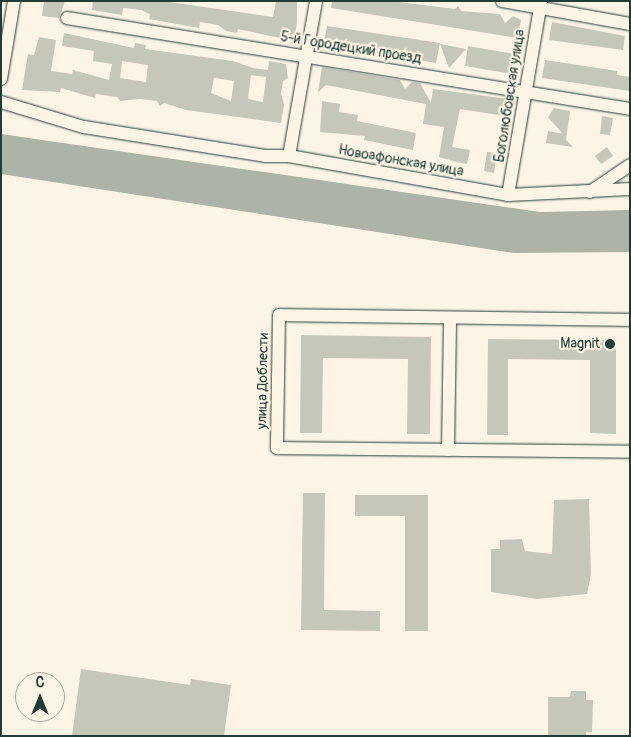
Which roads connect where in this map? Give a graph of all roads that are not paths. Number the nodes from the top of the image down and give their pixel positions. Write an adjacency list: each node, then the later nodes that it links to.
1 (14, 1): 8 (street)
2 (316, 1): 7 (street)
3 (502, 1): 4 (street)
4 (540, 4): 6 (street); 9 (street, Боголюбовская улица)
5 (68, 18): 7 (street, 5-й Городецкий проезд)
6 (630, 24)
7 (306, 55): 9 (street, 5-й Городецкий проезд); 12 (street)
8 (1, 79)
9 (525, 92): 11 (street, 5-й Городецкий проезд); 16 (street, Боголюбовская улица)
10 (1, 102): 12 (street, Новоафонская улица)
11 (630, 109)
12 (289, 156): 16 (street, Новоафонская улица)
13 (630, 166): 15 (street)
14 (630, 189): 15 (street, Новоафонская улица)
15 (590, 192): 16 (street, Новоафонская улица)
16 (508, 195)
17 (450, 318): 18 (street); 19 (street); 19 (street, улица Доблести)
18 (630, 320)
19 (448, 450): 20 (street)
20 (630, 452)

